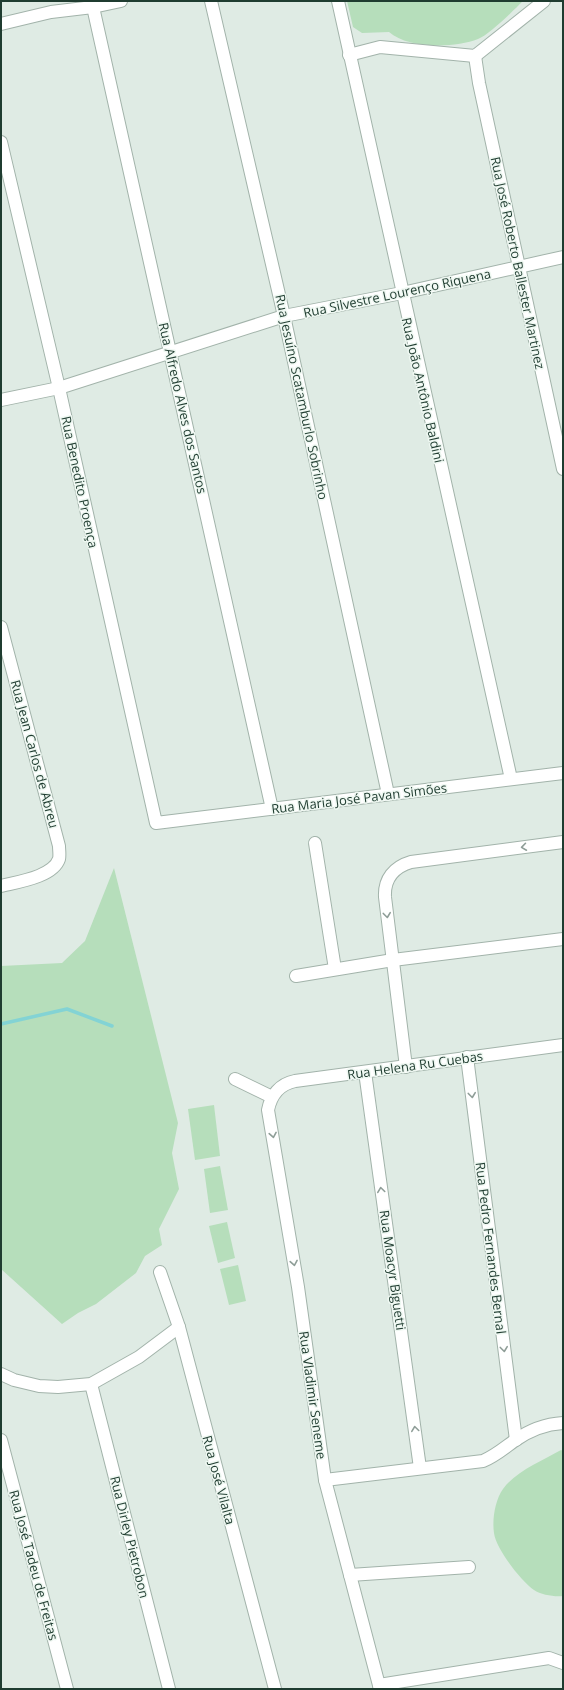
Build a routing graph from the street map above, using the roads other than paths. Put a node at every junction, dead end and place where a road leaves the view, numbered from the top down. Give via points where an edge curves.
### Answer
1 (121, 1) edge
2 (211, 1) edge
3 (338, 1) edge
4 (544, 1) edge
5 (93, 7) junction
6 (1, 24) edge
7 (350, 55) junction
8 (475, 56) junction
9 (1, 142) edge
10 (563, 257) edge
11 (519, 267) junction
12 (402, 293) junction
13 (284, 316) junction
14 (171, 352) junction
15 (59, 388) junction
16 (1, 400) edge
17 (563, 469) edge
18 (1, 627) edge
19 (563, 773) edge
20 (511, 779) junction
21 (388, 794) junction
22 (272, 809) junction
23 (156, 823) joint
24 (563, 842) edge
25 (315, 843) dead end
26 (1, 886) edge
27 (563, 939) edge
28 (393, 960) junction
29 (335, 969) junction
30 (296, 976) dead end
31 (563, 1045) edge
32 (467, 1057) junction
33 (406, 1067) junction
34 (365, 1072) junction
35 (235, 1079) dead end
36 (272, 1097) junction
37 (160, 1272) dead end
38 (179, 1327) junction
39 (1, 1374) edge
40 (91, 1384) junction
41 (563, 1423) edge
42 (1, 1440) edge
43 (516, 1440) junction
44 (420, 1468) junction
45 (325, 1480) junction
46 (469, 1567) dead end
47 (350, 1575) junction
48 (563, 1663) edge
49 (380, 1687) edge
50 (67, 1689) edge
51 (169, 1689) edge
52 (275, 1689) edge

1 - 5 street
2 - 13 street, Rua Jesuíno Scatamburlo Sobrinho
3 - 7 street, Rua João Antônio Baldini
4 - 8 street
5 - 6 street via 51,12
5 - 14 street, Rua Alfredo Alves dos Santos
7 - 8 street via 380,47
7 - 12 street, Rua João Antônio Baldini
8 - 11 street, Rua José Roberto Ballester Martinez
9 - 15 street, Rua Benedito Proença
10 - 11 street, Rua Silvestre Lourenço Riquena
11 - 12 street, Rua Silvestre Lourenço Riquena
11 - 17 street, Rua José Roberto Ballester Martinez
12 - 13 street, Rua Silvestre Lourenço Riquena
12 - 20 street, Rua João Antônio Baldini
13 - 14 street, Rua Silvestre Lourenço Riquena
13 - 21 street, Rua Jesuíno Scatamburlo Sobrinho
14 - 15 street, Rua Silvestre Lourenço Riquena
14 - 22 street, Rua Alfredo Alves dos Santos
15 - 16 street, Rua Silvestre Lourenço Riquena
15 - 23 street, Rua Benedito Proença
18 - 26 street, Rua Jean Carlos de Abreu via 59,846 59,859 41,876
19 - 20 street, Rua Maria José Pavan Simões
20 - 21 street, Rua Maria José Pavan Simões
21 - 22 street, Rua Maria José Pavan Simões
22 - 23 street, Rua Maria José Pavan Simões
24 -> 28 street via 411,862 396,869 387,882 385,892
25 - 29 street
27 - 28 street
28 - 29 street
28 - 33 street
29 - 30 street
31 - 32 street, Rua Helena Ru Cuebas
32 - 33 street, Rua Helena Ru Cuebas
32 -> 43 street, Rua Pedro Fernandes Bernal
33 - 34 street, Rua Helena Ru Cuebas
34 - 36 street, Rua Helena Ru Cuebas via 290,1082 280,1087
44 -> 34 street, Rua Moacyr Biguetti
35 - 36 street
36 -> 45 street, Rua Vladimir Seneme via 268,1110 298,1287
37 - 38 street, Rua José Vilalta
38 - 40 street via 139,1357
38 - 52 street, Rua José Vilalta
39 - 40 street via 39,1386
40 - 51 street, Rua Dirley Pietrobon
41 - 43 street via 540,1428
42 - 50 street, Rua José Tadeu de Freitas
43 - 44 street via 497,1455 483,1461
44 - 45 street
45 - 47 street, Rua Vladimir Seneme
46 - 47 street
47 - 49 street, Rua Vladimir Seneme
48 - 49 street via 550,1658

